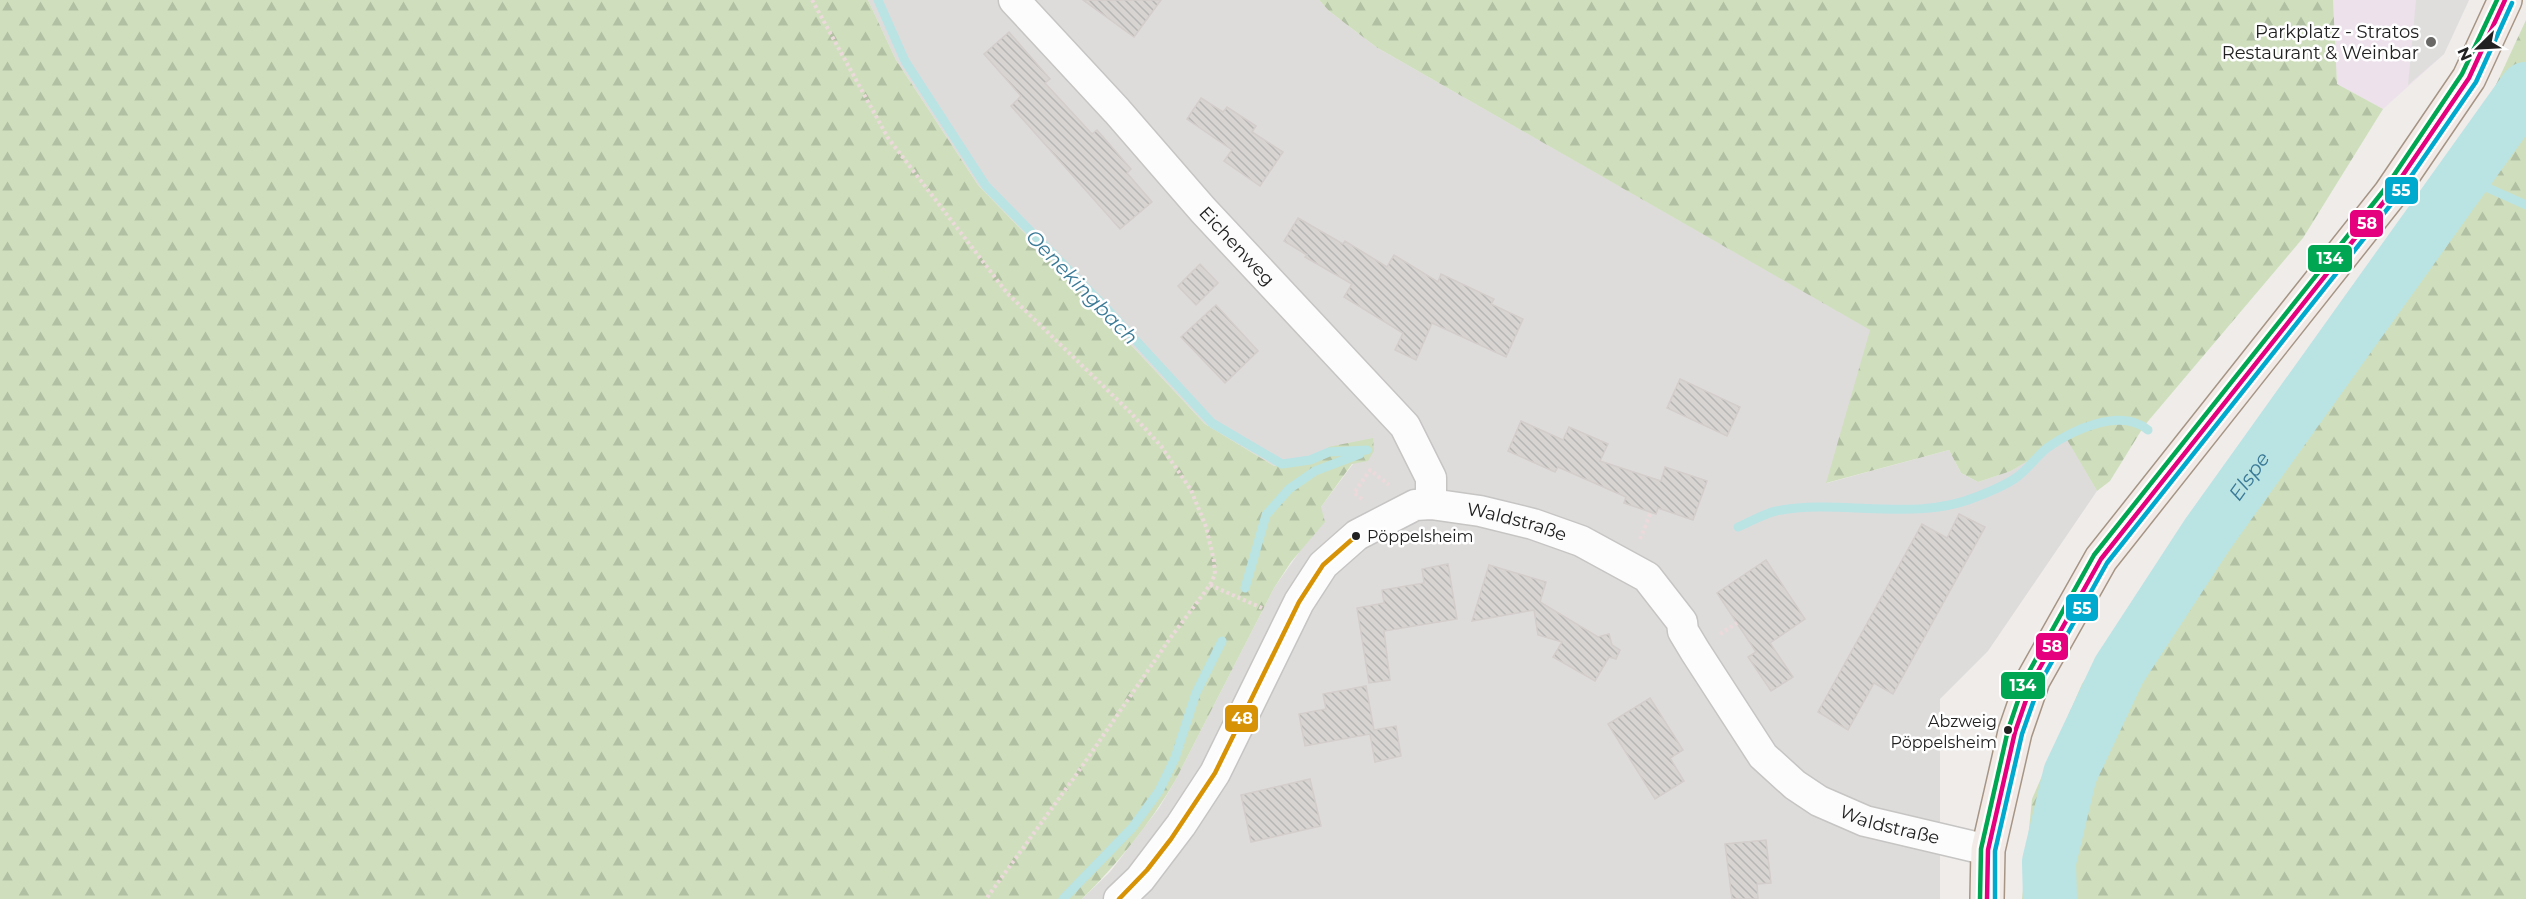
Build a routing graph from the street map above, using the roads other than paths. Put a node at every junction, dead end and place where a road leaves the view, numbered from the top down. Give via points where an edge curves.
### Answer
1 (1014, 0) edge
2 (2505, 0) edge
3 (1431, 504) junction
4 (1988, 850) junction
5 (1119, 899) edge
6 (1987, 899) edge

1 - 3 street, Eichenweg via 1405,426 1431,478
2 - 4 main road via 2469,78 2390,195 2101,559 2032,680 2014,732
3 - 4 street, Waldstraße via 1533,524 1581,541 1647,577 1682,622 1695,651 1763,756 1795,785 1865,821
3 - 5 street, Waldstraße via 1414,505 1357,535 1323,565 1290,621 1215,773 1168,843
4 - 6 main road

